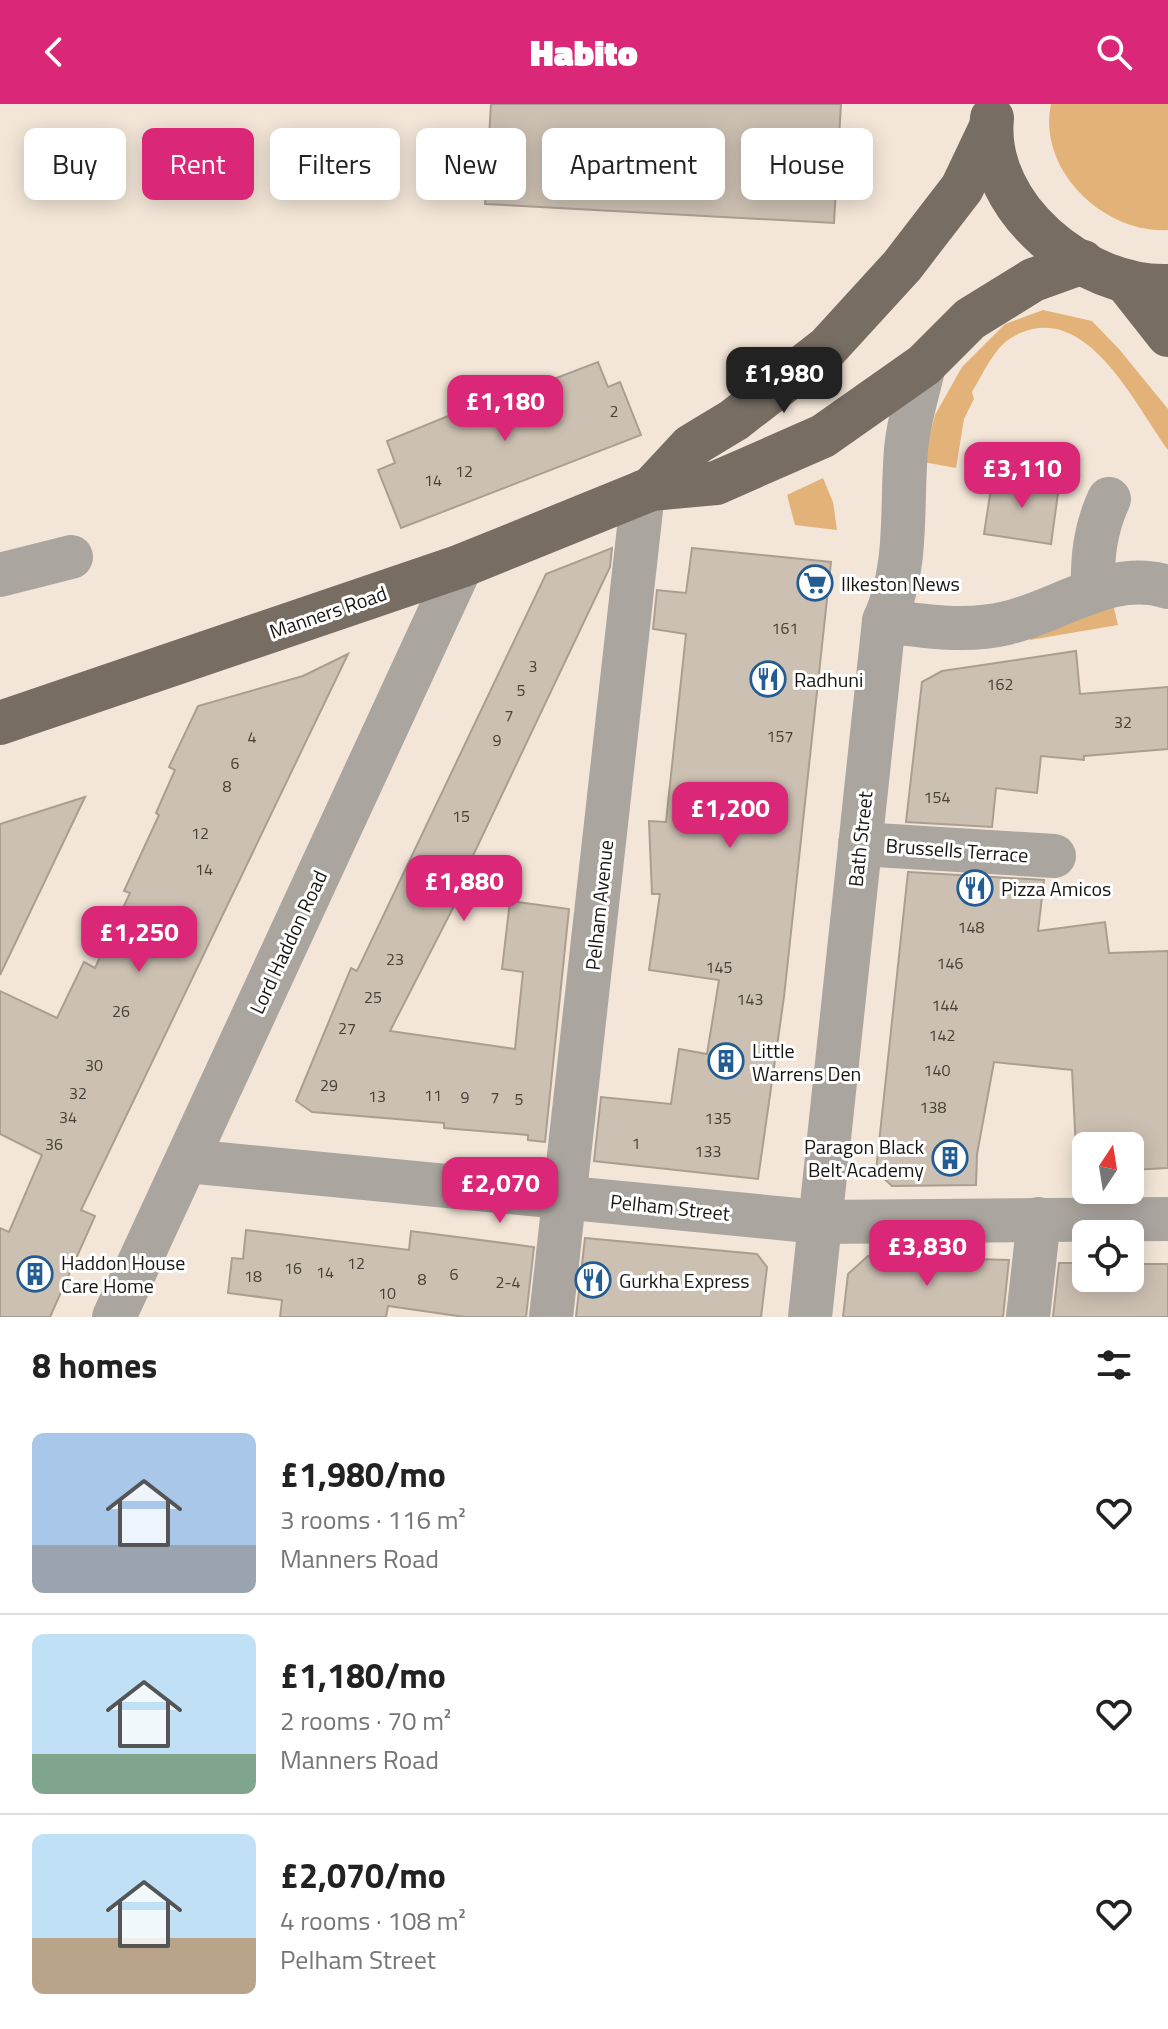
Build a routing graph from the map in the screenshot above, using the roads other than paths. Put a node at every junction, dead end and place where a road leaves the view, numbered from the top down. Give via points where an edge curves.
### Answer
1 (992, 116) edge
2 (1083, 262) junction
3 (1148, 285) edge
4 (1168, 335) edge
5 (924, 365) junction
6 (647, 490) junction
7 (1109, 499) dead end
8 (71, 557) dead end
9 (461, 566) junction
10 (0, 575) edge
11 (1168, 587) edge
12 (1093, 591) junction
13 (884, 621) junction
14 (0, 723) edge
15 (860, 844) junction
16 (1054, 856) dead end
17 (187, 1161) junction
18 (567, 1197) junction
19 (1039, 1219) junction
20 (1168, 1219) edge
21 (819, 1222) junction
22 (114, 1317) edge
23 (551, 1317) edge
24 (810, 1317) edge
25 (1028, 1317) edge

1 - 2 main road via 995,156 1021,210 1045,237
1 - 6 main road, Manners Road via 962,188 902,266 827,348 734,420 691,446
2 - 3 main road
2 - 5 main road, Manners Road via 1033,280 970,319
3 - 4 main road
5 - 6 main road, Manners Road via 823,436 716,483
5 - 13 street, Bath Street via 906,445 907,504 897,593
6 - 9 main road, Manners Road
6 - 18 street, Pelham Avenue
7 - 12 street via 1094,546
8 - 10 street
9 - 14 main road, Manners Road
9 - 17 street, Lord Haddon Road
11 - 12 street via 1129,581
12 - 13 street via 984,627 947,629
13 - 15 street, Bath Street
15 - 16 street, Brussells Terrace
15 - 21 street, Bath Street
17 - 18 street, Pelham Street
17 - 22 street, Lord Haddon Road
18 - 21 street, Pelham Street
18 - 23 street, Pelham Avenue
19 - 20 street, Pelham Street
19 - 21 street, Pelham Street
19 - 25 street
21 - 24 street, Bath Street

